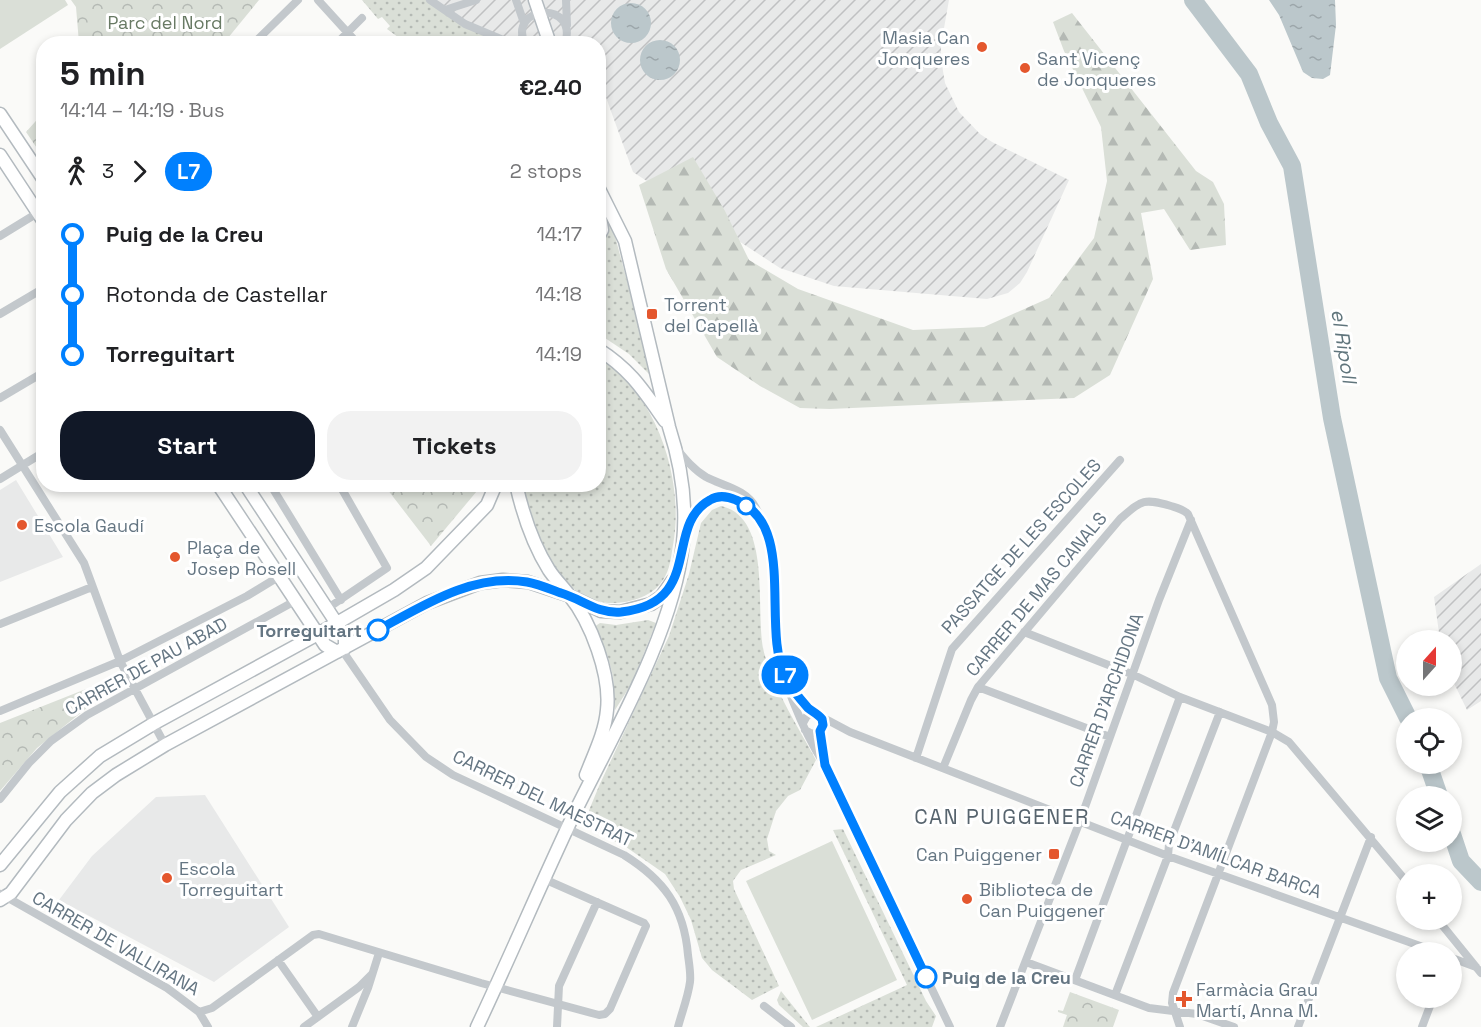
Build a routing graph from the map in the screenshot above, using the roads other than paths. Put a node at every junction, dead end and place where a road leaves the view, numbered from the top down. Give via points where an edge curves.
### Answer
1 (298, 0) edge
2 (318, 0) edge
3 (429, 0) edge
4 (476, 0) edge
5 (516, 0) edge
6 (561, 0) edge
7 (566, 0) edge
8 (537, 6) edge
9 (445, 10) junction
10 (553, 12) junction
11 (362, 18) dead end
12 (524, 23) junction
13 (347, 32) junction
14 (262, 36) edge
15 (343, 36) edge
16 (351, 36) edge
17 (494, 36) edge
18 (522, 36) edge
19 (547, 36) edge
20 (566, 36) edge
21 (567, 36) edge
22 (0, 114) edge
23 (0, 155) edge
24 (36, 168) edge
25 (606, 203) edge
26 (36, 206) edge
27 (36, 218) edge
28 (0, 236) edge
29 (36, 293) edge
30 (0, 314) edge
31 (606, 354) edge
32 (36, 377) edge
33 (0, 398) edge
34 (669, 427) junction
35 (0, 430) edge
36 (676, 448) junction
37 (36, 457) edge
38 (1120, 460) dead end
39 (22, 465) junction
40 (0, 479) edge
41 (36, 487) edge
42 (39, 492) edge
43 (223, 492) edge
44 (250, 492) edge
45 (275, 492) edge
46 (344, 492) edge
47 (492, 492) edge
48 (518, 492) edge
49 (758, 514) junction
50 (1191, 520) junction
51 (683, 545) junction
52 (298, 565) junction
53 (677, 574) junction
54 (280, 576) junction
55 (92, 587) junction
56 (570, 596) junction
57 (341, 600) junction
58 (295, 601) junction
59 (328, 609) junction
60 (336, 623) junction
61 (0, 624) edge
62 (1024, 632) junction
63 (318, 634) junction
64 (341, 650) junction
65 (120, 661) junction
66 (1134, 675) junction
67 (786, 679) junction
68 (978, 687) junction
69 (135, 689) junction
70 (1180, 698) junction
71 (0, 711) edge
72 (1220, 712) junction
73 (817, 714) junction
74 (153, 724) junction
75 (804, 726) junction
76 (821, 729) junction
77 (850, 732) junction
78 (1272, 732) junction
79 (1110, 737) junction
80 (165, 745) junction
81 (916, 758) junction
82 (825, 765) junction
83 (943, 768) junction
84 (0, 800) edge
85 (574, 814) junction
86 (1080, 822) junction
87 (567, 830) junction
88 (1371, 837) junction
89 (1128, 840) junction
90 (1168, 855) junction
91 (0, 865) edge
92 (1396, 868) edge
93 (1217, 873) junction
94 (544, 879) junction
95 (2, 897) edge
96 (597, 902) junction
97 (1339, 917) junction
98 (1446, 930) edge
99 (1455, 941) joint
100 (1409, 942) edge
101 (379, 953) junction
102 (278, 960) junction
103 (1026, 962) junction
104 (1462, 963) edge
105 (1478, 970) edge
106 (372, 974) junction
107 (1075, 980) junction
108 (496, 987) junction
109 (1115, 995) junction
110 (558, 1004) junction
111 (764, 1006) dead end
112 (1429, 1008) edge
113 (199, 1012) junction
114 (1175, 1012) junction
115 (318, 1017) junction
116 (999, 1026) edge
117 (208, 1027) edge
118 (304, 1027) edge
119 (352, 1027) edge
120 (477, 1027) edge
121 (557, 1027) edge
122 (678, 1027) edge
123 (791, 1027) edge
124 (950, 1027) edge
125 (1180, 1027) edge
126 (1234, 1027) edge
127 (1298, 1027) edge
128 (1422, 1027) edge

1 - 14 street
2 - 13 street
3 - 9 street
4 - 9 street
5 - 12 street
6 - 10 street
7 - 21 street
8 - 10 street
8 - 12 street
8 - 19 street
9 - 17 street
10 - 20 street via 564,21
11 - 13 street
12 - 18 street
13 - 15 street
13 - 16 street
22 - 24 street
23 - 26 street
25 - 34 street via 625,242
27 - 28 street
29 - 30 street
31 - 34 street via 634,377
32 - 33 street
34 - 36 street
35 - 39 street
36 - 49 street via 705,476 752,501
36 - 51 street via 684,502
37 - 39 street
38 - 81 street, PASSATGE DE LES ESCOLES via 952,649
39 - 40 street
39 - 41 street
42 - 55 street via 84,563
43 - 54 street
44 - 52 street
45 - 57 street
46 - 57 street via 387,568
47 - 60 street via 487,504 426,568
48 - 56 street via 536,548
49 - 51 street via 740,501 714,498 697,512
49 - 67 street via 771,542 775,636
50 - 62 street, CARRER DE MAS CANALS via 1185,510 1154,501 1134,507
50 - 66 street, CARRER D'ARCHIDONA
50 - 78 street via 1272,705
51 - 53 street
52 - 54 street
52 - 59 street
53 - 56 street via 661,597 633,610 601,611
53 - 85 street via 673,596 649,658
54 - 58 street
54 - 65 street
55 - 61 street
55 - 65 street
56 - 64 street via 528,582 480,583 427,603
56 - 85 street via 602,662 608,700 604,727
57 - 59 street
58 - 63 street
58 - 69 street, CARRER DE PAU ABAD
59 - 60 street
60 - 63 street
60 - 64 street via 345,636
62 - 66 street
62 - 68 street, CARRER DE MAS CANALS
63 - 64 street via 328,648
63 - 74 street
64 - 80 street
64 - 87 street, CARRER DEL MAESTRAT via 390,720 426,757 453,775
65 - 69 street
65 - 71 street
66 - 70 street
66 - 79 street, CARRER D'ARCHIDONA
67 - 73 street
67 - 75 street
68 - 79 street
68 - 83 street, CARRER DE MAS CANALS
69 - 74 street
69 - 84 street, CARRER DE PAU ABAD via 87,715 51,741
70 - 72 street
70 - 89 street
72 - 78 street
72 - 90 street
73 - 75 street via 808,714
73 - 76 street via 822,719
73 - 77 street, CARRER D'AMÍLCAR BARCA
74 - 80 street
74 - 91 street via 111,748 74,780
75 - 76 street via 812,734
75 - 82 street
76 - 77 street, CARRER D'AMÍLCAR BARCA
76 - 82 street
77 - 81 street, CARRER D'AMÍLCAR BARCA
78 - 88 street via 1300,754
78 - 93 street
79 - 86 street, CARRER D'ARCHIDONA
80 - 95 street via 92,793
81 - 83 street, CARRER D'AMÍLCAR BARCA
82 - 124 street
83 - 86 street, CARRER D'AMÍLCAR BARCA
85 - 87 street
86 - 89 street, CARRER D'AMÍLCAR BARCA
86 - 103 street, CARRER D'ARCHIDONA
87 - 94 street
87 - 122 street, CARRER DEL MAESTRAT via 642,866 673,901 682,919 690,981
88 - 92 street
88 - 97 street
89 - 90 street, CARRER D'AMÍLCAR BARCA
89 - 107 street
90 - 93 street, CARRER D'AMÍLCAR BARCA
90 - 109 street
93 - 97 street, CARRER D'AMÍLCAR BARCA
93 - 114 street via 1173,993
94 - 96 street
94 - 108 street
95 - 113 street, CARRER DE VALLIRANA via 167,988
96 - 110 street via 559,986
96 - 110 street via 646,926 605,1014
97 - 100 street, CARRER D'AMÍLCAR BARCA
97 - 127 street
98 - 99 street
99 - 105 street
101 - 102 street via 320,934
101 - 106 street
101 - 108 street
102 - 113 street via 212,1008
102 - 115 street
103 - 107 street
103 - 116 street, CARRER D'ARCHIDONA
104 - 105 street
106 - 115 street
106 - 119 street
107 - 109 street
108 - 110 street
108 - 120 street
109 - 114 street
110 - 121 street
111 - 123 street
112 - 128 street
113 - 117 street, CARRER DE VALLIRANA
114 - 125 street
114 - 126 street via 1197,1014
115 - 118 street

